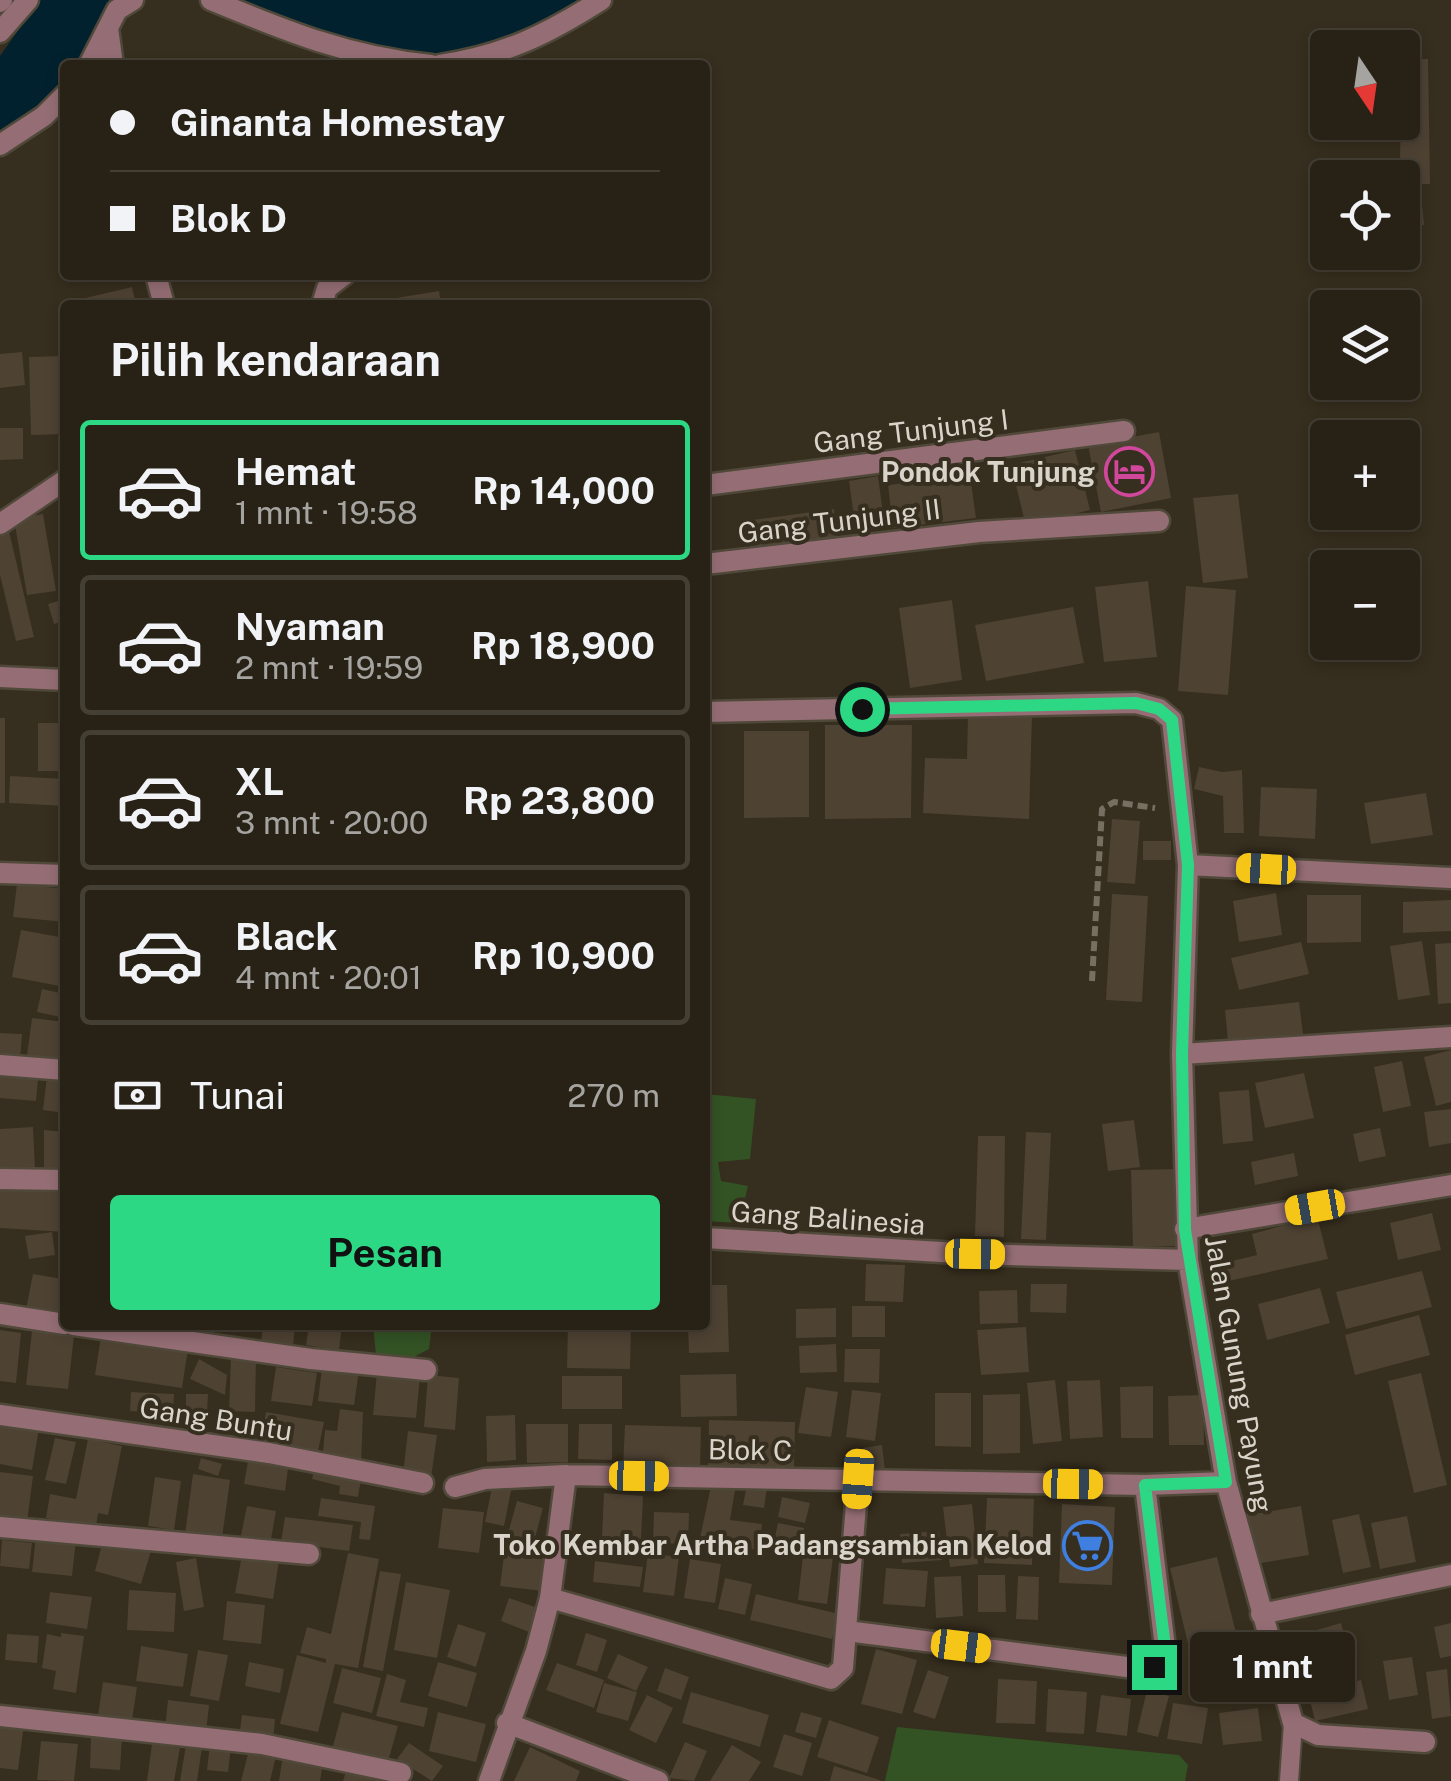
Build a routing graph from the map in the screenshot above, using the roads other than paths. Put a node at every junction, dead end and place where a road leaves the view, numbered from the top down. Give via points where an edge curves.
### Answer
1 (28, 0) edge
2 (132, 0) edge
3 (211, 0) edge
4 (601, 0) edge
5 (108, 28) junction
6 (0, 32) edge
7 (92, 60) edge
8 (112, 60) edge
9 (370, 60) edge
10 (471, 60) edge
11 (60, 100) edge
12 (0, 145) edge
13 (337, 280) edge
14 (323, 300) edge
15 (1124, 431) dead end
16 (60, 483) edge
17 (710, 484) edge
18 (1160, 521) dead end
19 (0, 524) edge
20 (710, 563) edge
21 (0, 677) edge
22 (60, 680) edge
23 (710, 712) edge
24 (1188, 865) junction
25 (0, 873) edge
26 (60, 874) edge
27 (1451, 878) edge
28 (1451, 1036) edge
29 (1182, 1054) junction
30 (0, 1065) edge
31 (60, 1070) edge
32 (0, 1179) edge
33 (60, 1180) edge
34 (1451, 1185) edge
35 (1185, 1230) junction
36 (710, 1238) edge
37 (1188, 1260) junction
38 (0, 1314) edge
39 (60, 1323) edge
40 (110, 1330) edge
41 (426, 1370) dead end
42 (0, 1415) edge
43 (566, 1475) junction
44 (858, 1479) junction
45 (1226, 1482) junction
46 (423, 1483) dead end
47 (1145, 1485) junction
48 (455, 1487) dead end
49 (0, 1528) edge
50 (309, 1554) dead end
51 (1451, 1575) edge
52 (550, 1598) junction
53 (1261, 1614) junction
54 (847, 1632) junction
55 (0, 1716) edge
56 (1293, 1723) junction
57 (507, 1724) junction
58 (1425, 1742) dead end
59 (400, 1773) dead end
60 (489, 1781) edge
61 (658, 1781) edge
62 (1289, 1781) edge

1 - 6 street
2 - 5 street
3 - 9 street
4 - 10 street via 544,36
5 - 7 street
5 - 8 street
11 - 12 street
13 - 14 street
15 - 17 street, Gang Tunjung I
16 - 19 street
18 - 20 street, Gang Tunjung II via 979,532
21 - 22 street
23 - 24 street, Jalan Gunung Payung via 1136,703 1159,709 1172,720
24 - 27 street
24 - 29 street, Jalan Gunung Payung
25 - 26 street
28 - 29 street
29 - 35 street, Jalan Gunung Payung
30 - 31 street
32 - 33 street
34 - 35 street
35 - 37 street, Jalan Gunung Payung
36 - 37 street, Gang Balinesia
37 - 45 street, Jalan Gunung Payung
38 - 39 street
40 - 41 street
42 - 46 street, Gang Buntu via 269,1453
43 - 44 street, Blok C
43 - 48 street, Blok C
43 - 52 street
44 - 47 street, Blok C
44 - 54 street
45 - 47 street, Blok C
45 - 53 street, Jalan Gunung Payung
47 - 54 street via 1166,1655 1150,1670
49 - 50 street
51 - 53 street
52 - 54 street via 826,1680 843,1668
52 - 57 street
53 - 56 street, Jalan Gunung Payung
55 - 59 street via 262,1744
56 - 58 street via 1318,1735
56 - 62 lane
57 - 60 street
57 - 61 street

